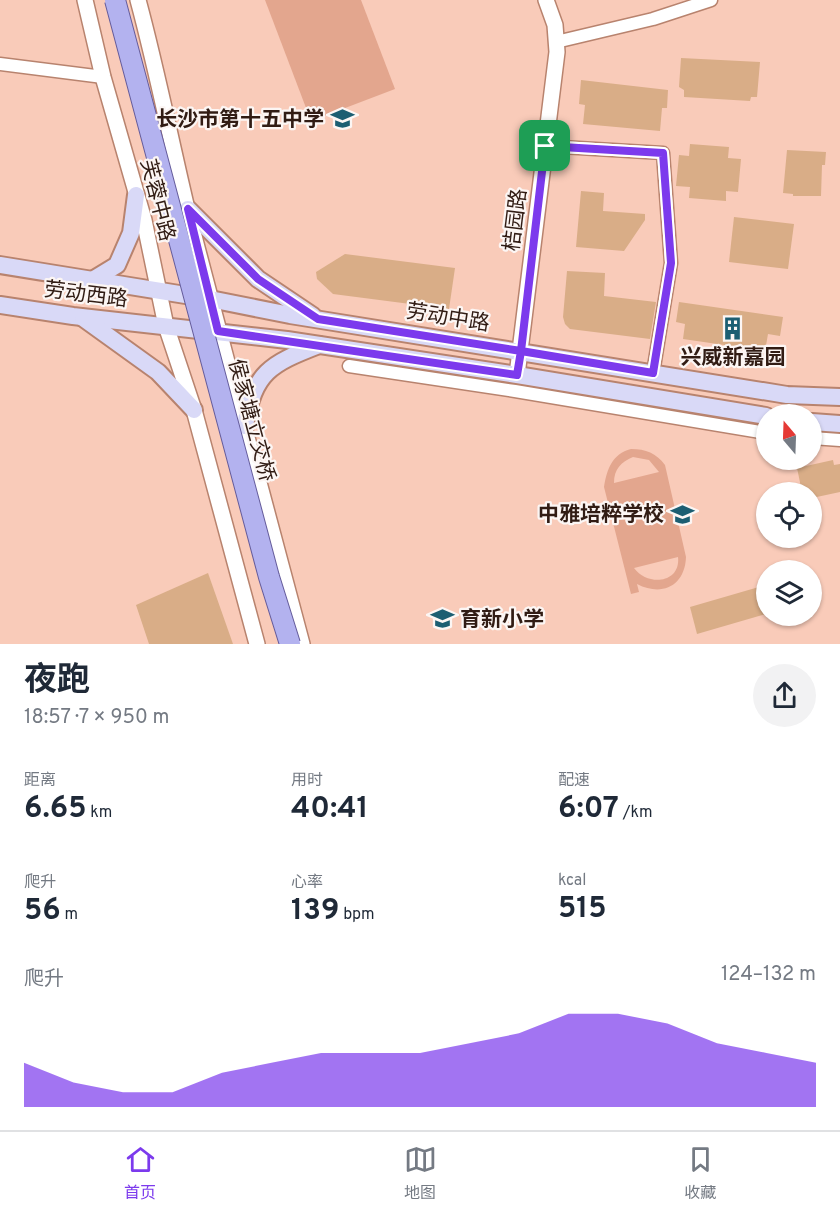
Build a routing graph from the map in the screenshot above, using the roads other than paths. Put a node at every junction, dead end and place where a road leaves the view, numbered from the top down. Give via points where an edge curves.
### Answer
1 (85, 0) edge
2 (104, 0) edge
3 (115, 0) edge
4 (138, 0) edge
5 (546, 0) edge
6 (711, 0) edge
7 (556, 42) junction
8 (0, 64) edge
9 (103, 77) junction
10 (545, 146) junction
11 (136, 195) junction
12 (188, 209) junction
13 (0, 265) edge
14 (94, 279) junction
15 (157, 291) junction
16 (210, 299) junction
17 (0, 305) edge
18 (80, 316) junction
19 (318, 319) junction
20 (166, 326) junction
21 (218, 331) junction
22 (319, 345) junction
23 (521, 351) junction
24 (350, 366) dead end
25 (653, 373) junction
26 (517, 375) junction
27 (840, 397) edge
28 (194, 410) junction
29 (756, 414) edge
30 (822, 423) edge
31 (840, 424) edge
32 (245, 426) junction
33 (756, 431) edge
34 (822, 439) edge
35 (840, 440) edge
36 (257, 644) edge
37 (278, 644) edge
38 (290, 644) edge
39 (302, 644) edge

1 - 9 street, 芙蓉中路
2 - 37 main road, 侯家塘立交桥
3 - 38 main road, 侯家塘立交桥, bridge
4 - 12 street, 芙蓉中路
5 - 7 street, 桔园路
6 - 7 street via 653,19
7 - 10 street, 桔园路
8 - 9 street
9 - 11 street, 芙蓉中路
10 - 23 street, 桔园路
10 - 25 street via 663,153 671,263
11 - 14 main road via 131,233 117,265
11 - 15 street, 芙蓉中路
12 - 16 street, 芙蓉中路
12 - 19 main road via 258,279
13 - 14 main road, 劳动西路
14 - 15 main road, 劳动西路
15 - 16 main road, 劳动中路
15 - 20 street, 芙蓉中路
16 - 19 main road, 劳动中路
16 - 21 street, 芙蓉中路
17 - 18 main road, 劳动西路
18 - 20 main road, 劳动西路
18 - 28 main road via 158,372
19 - 23 main road, 劳动中路
20 - 21 main road
20 - 28 street, 芙蓉中路
21 - 22 main road
21 - 32 street
22 - 26 main road
22 - 32 main road via 270,369 254,388
23 - 25 main road, 劳动中路
23 - 26 street, 桔园路
24 - 33 street
25 - 27 main road, 劳动中路 via 787,396
26 - 29 main road
28 - 36 street, 芙蓉中路
30 - 31 main road
32 - 39 street
34 - 35 street

